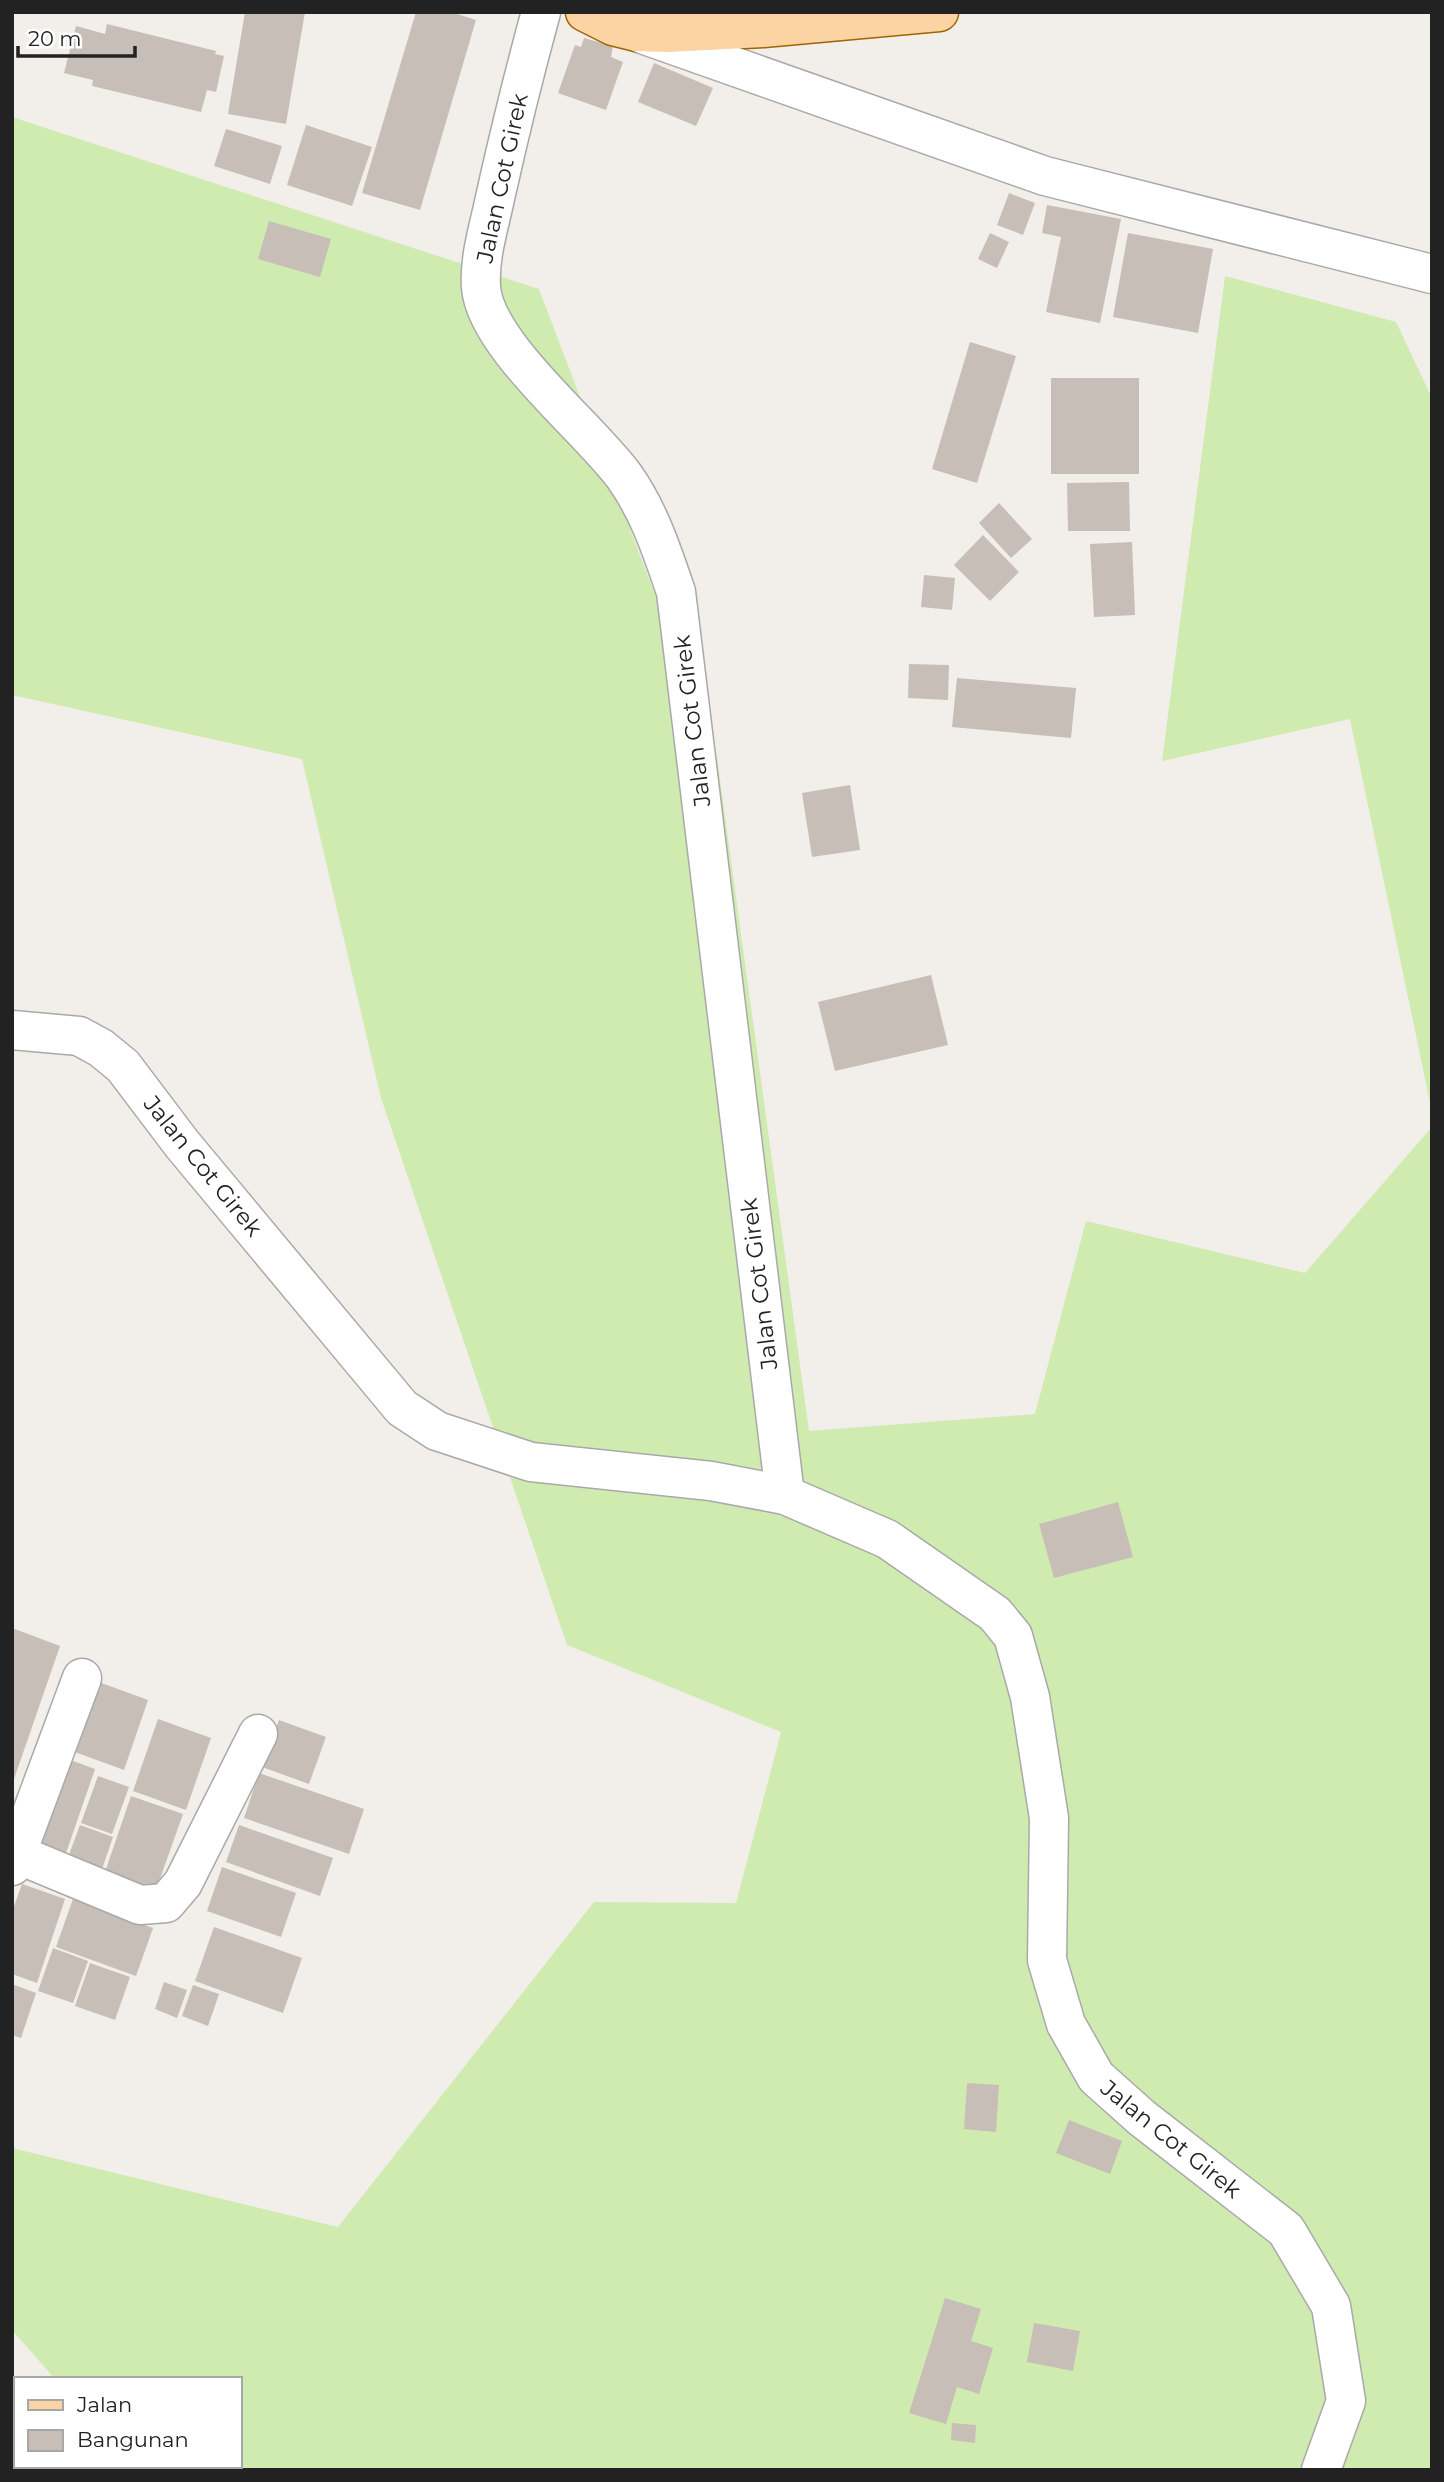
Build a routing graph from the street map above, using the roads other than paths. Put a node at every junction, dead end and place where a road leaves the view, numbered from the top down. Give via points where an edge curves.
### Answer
1 (541, 12) edge
2 (585, 12) edge
3 (939, 12) edge
4 (637, 32) junction
5 (1432, 274) edge
6 (12, 1030) edge
7 (785, 1495) junction
8 (82, 1678) dead end
9 (258, 1734) dead end
10 (14, 1857) edge
11 (1321, 2470) edge

1 - 7 street, Jalan Cot Girek via 513,115 483,256 481,289 492,322 514,353 623,476 654,526 676,592
2 - 4 main road
3 - 4 main road via 763,28
4 - 5 street via 1045,176
6 - 7 street, Jalan Cot Girek via 79,1036 123,1066 402,1408 437,1432 531,1462 711,1480
7 - 11 street, Jalan Cot Girek via 887,1539 995,1614 1013,1636 1030,1697 1049,1818 1047,1960 1066,2024 1096,2077 1286,2230 1331,2306 1346,2401
8 - 10 street
9 - 10 street via 183,1884 166,1903 140,1905

